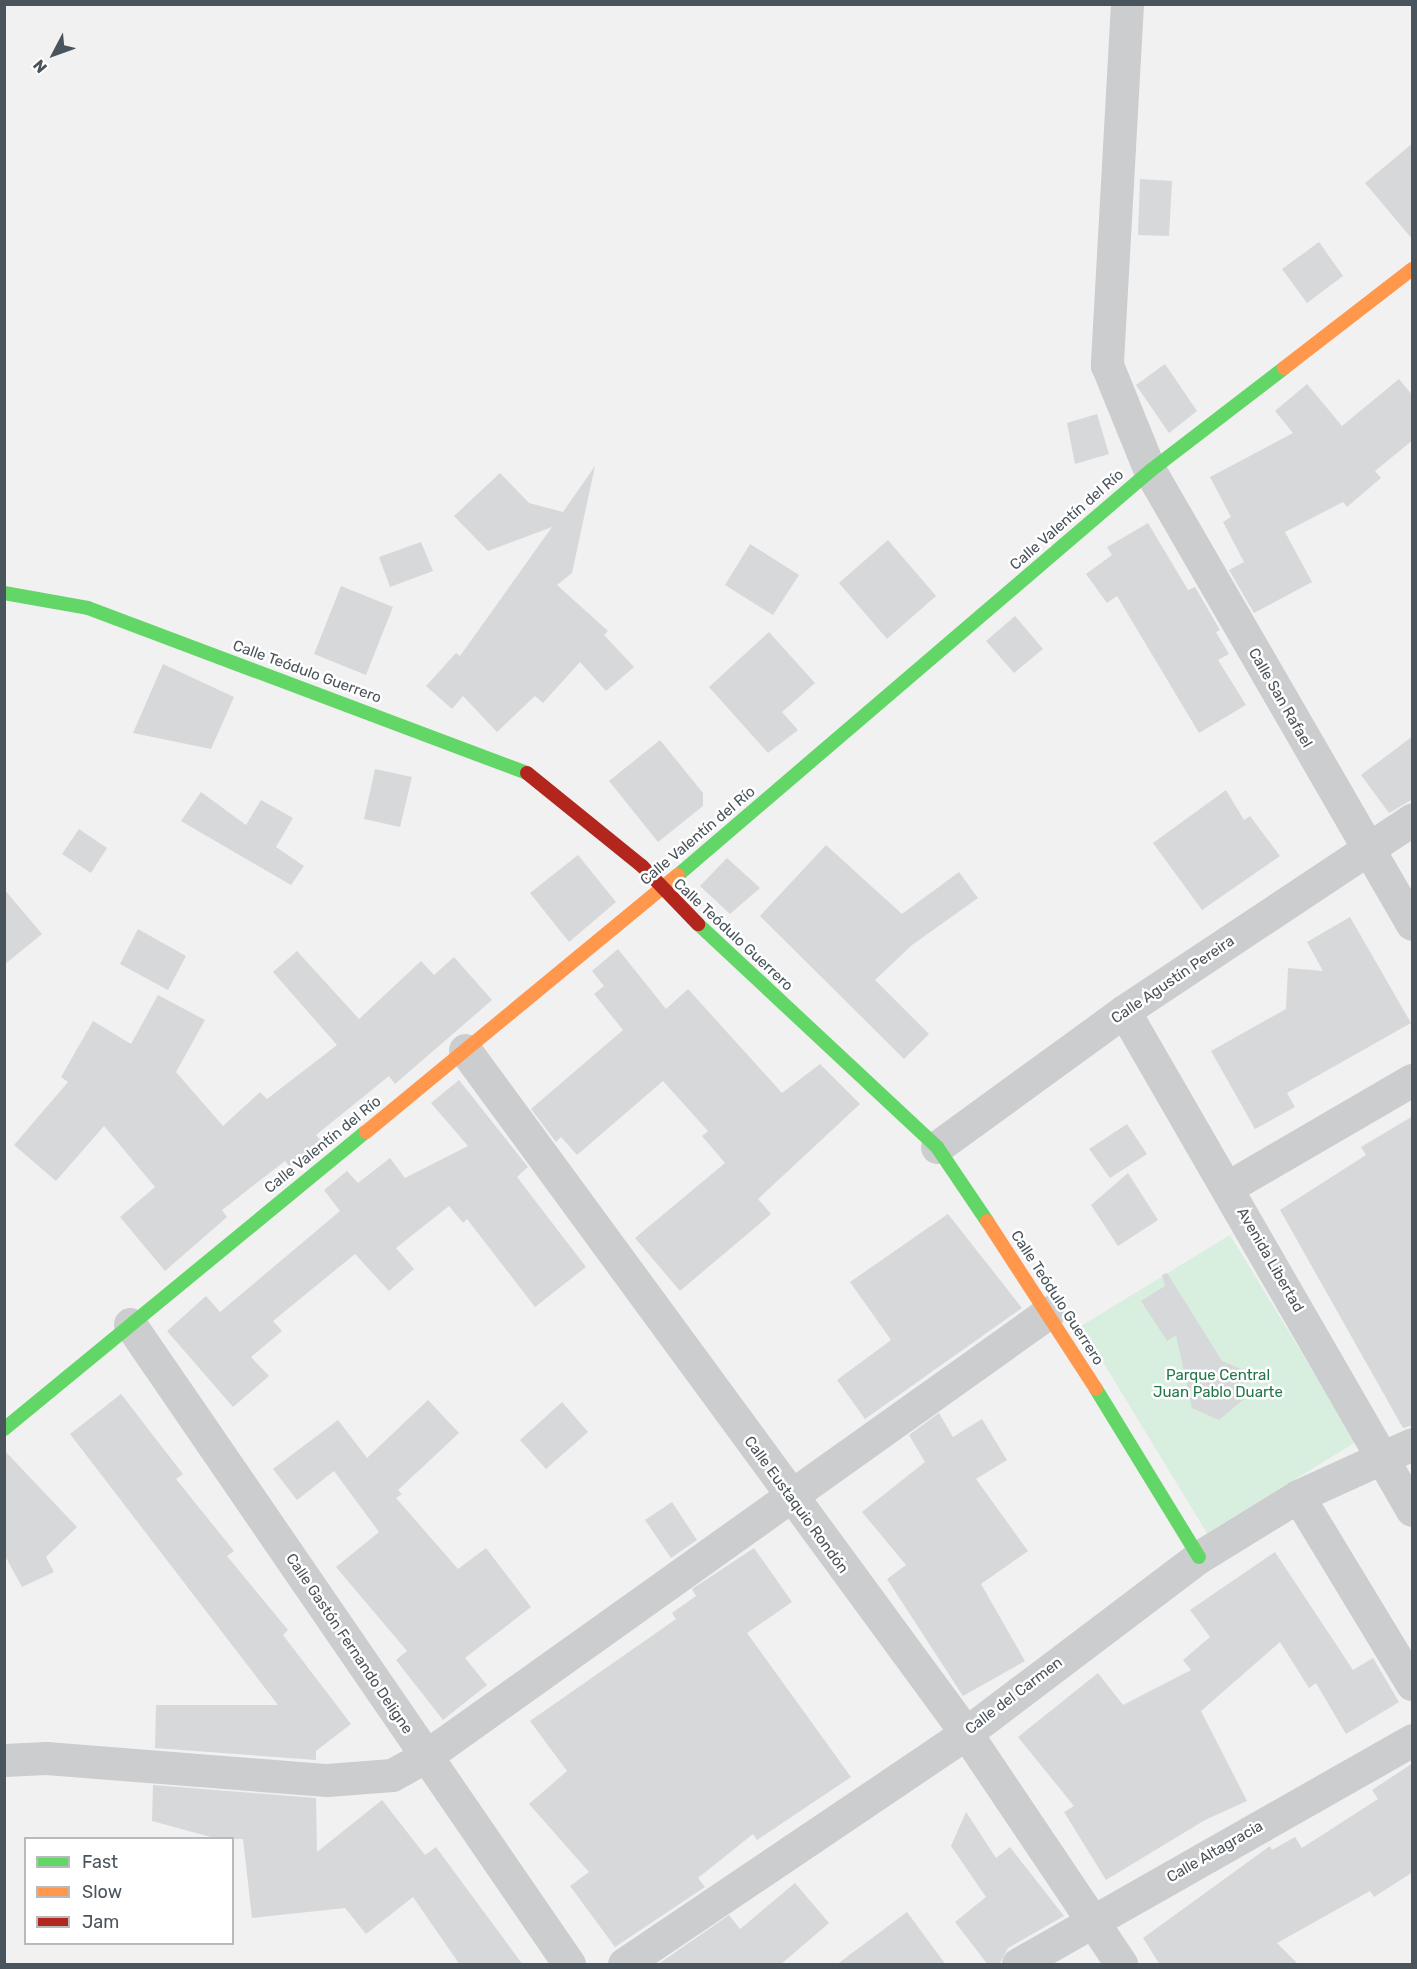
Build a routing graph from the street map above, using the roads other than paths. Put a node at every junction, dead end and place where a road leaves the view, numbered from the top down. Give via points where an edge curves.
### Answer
1 (1127, 4) edge
2 (1413, 269) edge
3 (1150, 471) junction
4 (4, 592) edge
5 (1413, 820) edge
6 (1368, 852) junction
7 (661, 890) junction
8 (1413, 924) edge
9 (1124, 1011) junction
10 (465, 1050) junction
11 (1413, 1080) edge
12 (937, 1147) junction
13 (1228, 1187) junction
14 (1049, 1312) junction
15 (130, 1324) junction
16 (4, 1430) edge
17 (1398, 1450) edge
18 (788, 1495) junction
19 (1298, 1496) junction
20 (1413, 1510) edge
21 (1199, 1557) junction
22 (1413, 1684) edge
23 (966, 1733) junction
24 (1413, 1740) edge
25 (426, 1756) junction
26 (4, 1760) edge
27 (1093, 1922) junction
28 (569, 1965) edge
29 (624, 1965) edge
30 (1018, 1965) edge
31 (1121, 1965) edge

1 - 3 street, Calle San Rafael via 1107,365
2 - 3 street, Calle Valentín del Río
3 - 6 street, Calle San Rafael
3 - 7 street, Calle Valentín del Río
4 - 7 street, Calle Teódulo Guerrero via 88,608 526,772 642,866
5 - 6 street, Calle Agustín Pereira
6 - 8 street, Calle San Rafael
6 - 9 street, Calle Agustín Pereira
7 - 10 street, Calle Valentín del Río
7 - 12 street, Calle Teódulo Guerrero
9 - 12 street, Calle Agustín Pereira
9 - 13 street, Avenida Libertad
10 - 15 street, Calle Valentín del Río
10 - 18 street, Calle Eustaquio Rondón
11 - 13 street
12 - 14 street, Calle Teódulo Guerrero
13 - 17 street, Avenida Libertad
14 - 18 street
14 - 21 street, Calle Teódulo Guerrero
15 - 16 street, Calle Valentín del Río
15 - 25 street, Calle Gastón Fernando Deligne
17 - 19 street, Calle del Carmen
17 - 20 street, Avenida Libertad
18 - 23 street, Calle Eustaquio Rondón
18 - 25 street
19 - 21 street, Calle del Carmen
19 - 22 street
21 - 23 street, Calle del Carmen
23 - 27 street, Calle Eustaquio Rondón
23 - 29 street, Calle del Carmen
24 - 27 street, Calle Altagracia
25 - 26 street via 392,1774 327,1780 81,1760
25 - 28 street, Calle Gastón Fernando Deligne
27 - 30 street, Calle Altagracia
27 - 31 street, Calle Eustaquio Rondón

